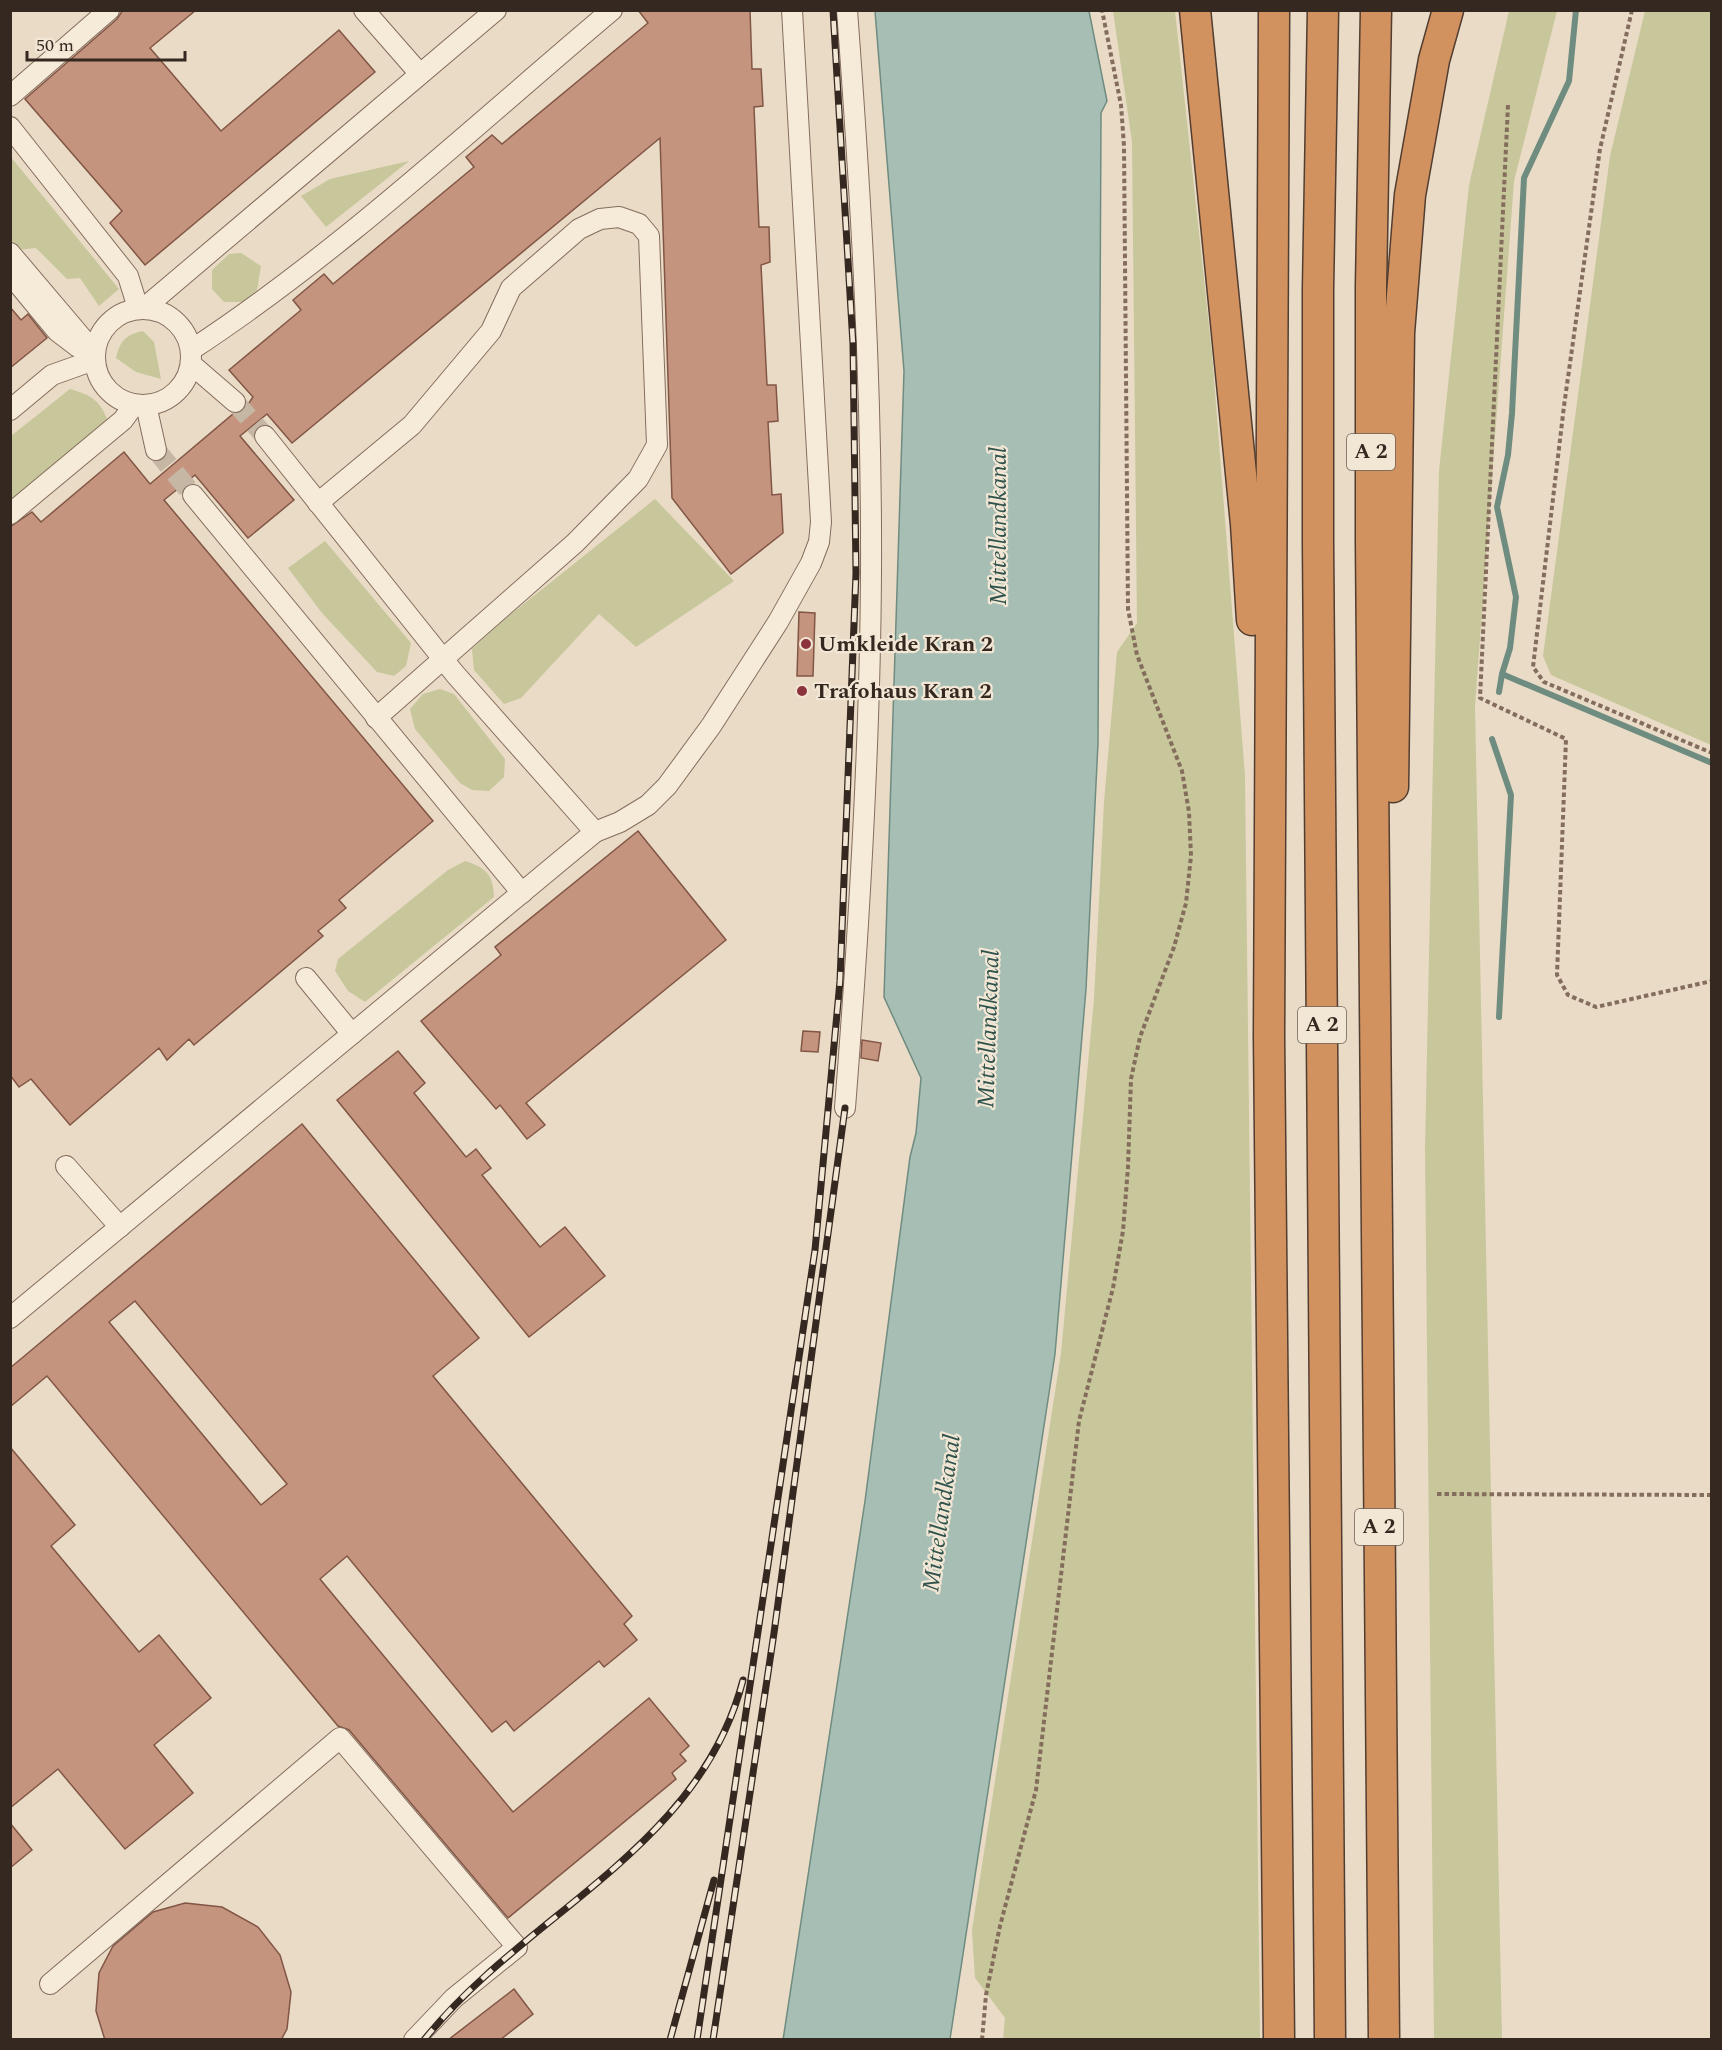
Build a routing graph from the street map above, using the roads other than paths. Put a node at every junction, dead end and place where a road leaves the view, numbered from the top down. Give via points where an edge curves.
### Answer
1 (109, 10) edge
2 (364, 10) edge
3 (496, 10) edge
4 (612, 10) edge
5 (792, 10) edge
6 (847, 10) edge
7 (1195, 10) edge
8 (1274, 10) edge
9 (1323, 10) edge
10 (1376, 10) edge
11 (1448, 10) edge
12 (420, 75) junction
13 (10, 96) edge
14 (10, 127) edge
15 (10, 252) edge
16 (10, 274) edge
17 (141, 309) junction
18 (94, 356) junction
19 (191, 357) junction
20 (235, 402) tunnel mouth
21 (140, 405) junction
22 (10, 410) edge
23 (265, 436) tunnel mouth
24 (156, 450) tunnel mouth
25 (193, 495) tunnel mouth
26 (318, 503) junction
27 (10, 514) edge
28 (444, 660) junction
29 (376, 718) junction
30 (595, 832) junction
31 (522, 893) junction
32 (306, 978) dead end
33 (1374, 1014) junction
34 (352, 1034) junction
35 (1269, 1036) junction
36 (845, 1108) dead end
37 (66, 1167) dead end
38 (120, 1227) junction
39 (10, 1318) edge
40 (50, 1984) dead end
41 (414, 2040) edge
42 (1280, 2040) edge
43 (1330, 2040) edge
44 (1384, 2040) edge

1 - 13 lane
2 - 12 lane
3 - 12 lane
4 - 19 lane via 390,201
5 - 30 lane via 821,522 819,542 778,622 668,786 648,805
6 - 36 lane via 868,346 871,573 863,824
7 - 35 highway via 1251,596
8 - 35 highway
9 - 43 highway, A 2 via 1318,555
10 - 33 highway, A 2 via 1371,286
11 - 33 highway via 1434,60 1410,195 1399,333 1393,806
12 - 17 lane
14 - 17 lane via 128,276
15 - 18 lane
16 - 18 lane via 57,331
17 - 18 lane via 110,320 101,332
17 - 19 lane via 165,314 179,325
18 - 21 lane via 103,385 121,400
18 - 22 lane via 52,375
19 - 20 lane
19 - 21 lane via 188,373 175,393 158,403
21 - 24 lane
21 - 27 lane
23 - 26 lane
25 - 29 lane
26 - 28 lane
26 - 28 lane via 412,425 491,331 511,288 579,229 600,219 619,217 639,224 649,236 657,446 638,479 575,543
28 - 29 lane
28 - 30 lane
29 - 31 lane
30 - 31 lane
31 - 34 lane
32 - 34 lane
33 - 44 highway, A 2
34 - 38 lane
35 - 42 highway
37 - 38 lane
38 - 39 lane
40 - 41 lane via 340,1737 517,1947 454,1998

